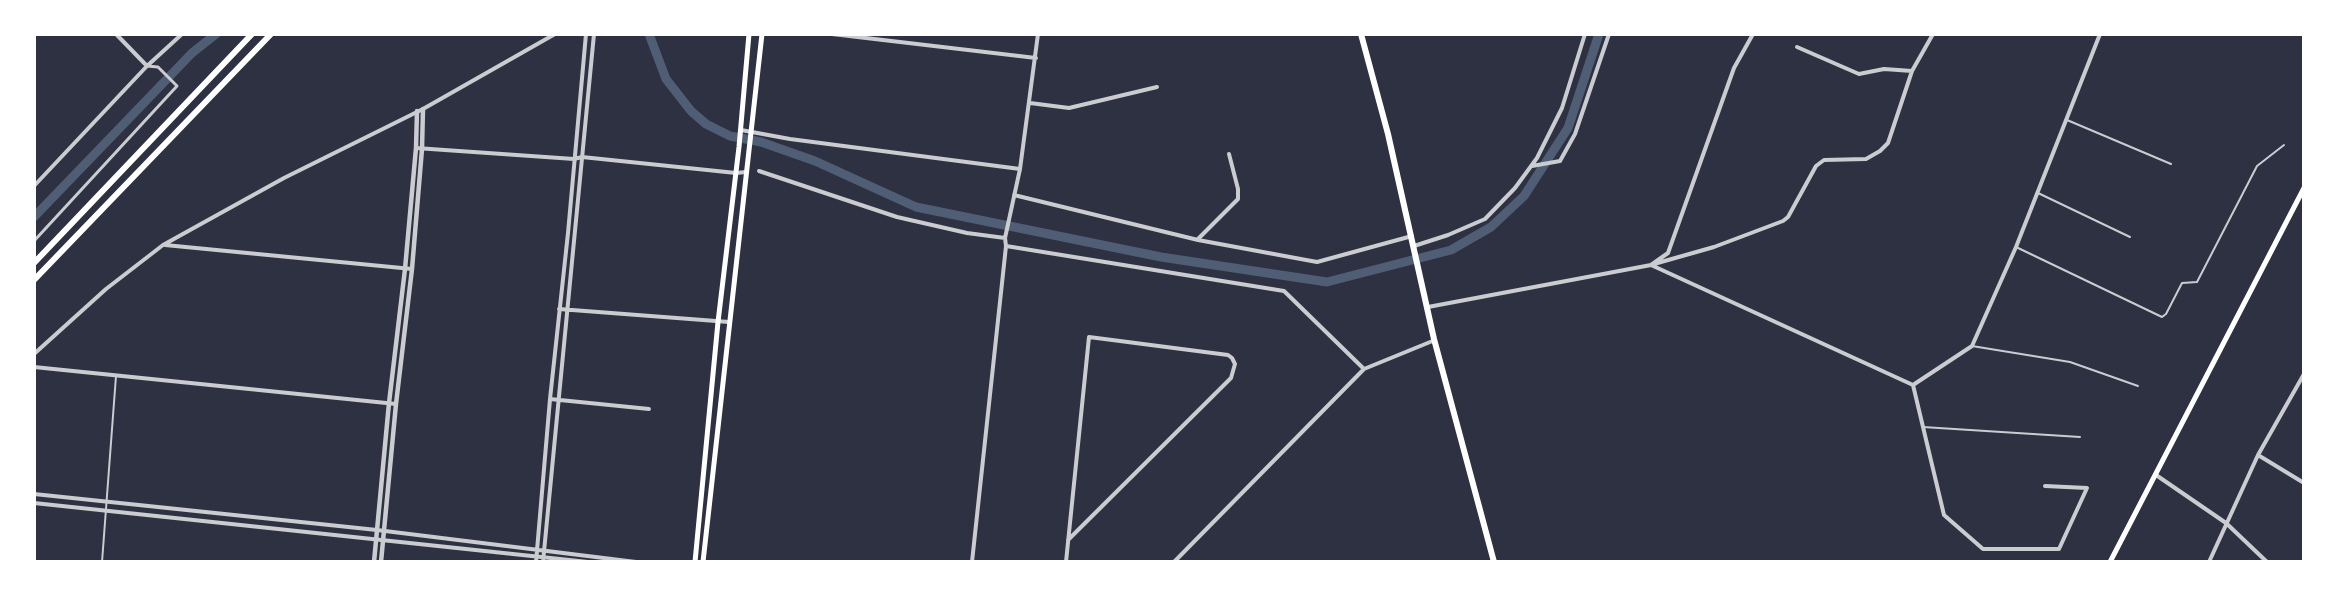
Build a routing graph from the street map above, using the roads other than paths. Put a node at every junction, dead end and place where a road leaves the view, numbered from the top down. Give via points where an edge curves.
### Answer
1 (116, 34) edge
2 (182, 34) edge
3 (252, 34) edge
4 (270, 34) edge
5 (555, 34) edge
6 (586, 34) edge
7 (594, 34) edge
8 (749, 34) edge
9 (762, 34) edge
10 (832, 34) edge
11 (1038, 34) edge
12 (1362, 34) edge
13 (1585, 34) edge
14 (1609, 34) edge
15 (1753, 34) edge
16 (1933, 34) edge
17 (2100, 34) edge
18 (1797, 47) dead end
19 (1036, 58) junction
20 (147, 66) junction
21 (1912, 71) junction
22 (1157, 87) dead end
23 (1030, 104) junction
24 (423, 109) junction
25 (417, 111) junction
26 (2067, 120) junction
27 (740, 130) junction
28 (751, 133) junction
29 (2284, 145) dead end
30 (419, 148) junction
31 (1229, 154) dead end
32 (582, 157) junction
33 (574, 159) junction
34 (2171, 164) dead end
35 (1531, 166) junction
36 (1020, 169) junction
37 (759, 171) dead end
38 (747, 172) junction
39 (736, 173) junction
40 (34, 186) edge
41 (2304, 191) edge
42 (2038, 193) junction
43 (1014, 195) junction
44 (1412, 236) junction
45 (2130, 237) dead end
46 (1005, 238) junction
47 (1198, 240) junction
48 (34, 241) edge
49 (163, 245) junction
50 (1006, 246) junction
51 (1415, 246) junction
52 (2016, 247) junction
53 (34, 263) edge
54 (1651, 265) junction
55 (405, 269) junction
56 (412, 269) junction
57 (34, 280) edge
58 (1429, 306) junction
59 (567, 308) junction
60 (559, 309) junction
61 (718, 322) junction
62 (729, 322) junction
63 (1436, 340) junction
64 (1972, 346) junction
65 (34, 354) edge
66 (34, 367) edge
67 (1364, 369) junction
68 (2304, 374) edge
69 (116, 376) junction
70 (1913, 385) junction
71 (2138, 387) dead end
72 (550, 399) junction
73 (557, 399) junction
74 (389, 403) junction
75 (396, 404) junction
76 (649, 409) dead end
77 (1923, 426) junction
78 (2080, 437) dead end
79 (2258, 455) junction
80 (2157, 476) junction
81 (2304, 483) edge
82 (2044, 486) dead end
83 (34, 494) edge
84 (105, 501) junction
85 (34, 503) edge
86 (104, 511) junction
87 (2226, 524) junction
88 (377, 530) junction
89 (385, 531) junction
90 (375, 540) junction
91 (383, 540) junction
92 (1068, 540) junction
93 (536, 550) junction
94 (543, 550) junction
95 (537, 556) junction
96 (543, 559) edge
97 (102, 561) edge
98 (374, 561) edge
99 (381, 561) edge
100 (536, 561) edge
101 (588, 561) edge
102 (636, 561) edge
103 (695, 561) edge
104 (703, 561) edge
105 (972, 561) edge
106 (1066, 561) edge
107 (1174, 561) edge
108 (1494, 561) edge
109 (2111, 561) edge
110 (2210, 561) edge
111 (2267, 561) edge

1 - 20 street
2 - 20 street
3 - 53 main road
4 - 57 main road
5 - 24 street
6 - 33 street
7 - 32 street
8 - 27 main road
9 - 28 main road
10 - 19 street
11 - 19 street
12 - 44 main road
13 - 35 street via 1562,108
14 - 35 street via 1575,134 1560,161
15 - 54 street via 1734,68 1668,253
16 - 21 street
17 - 26 street
18 - 21 street via 1859,74 1884,69
19 - 23 street
20 - 40 street
20 - 48 street via 158,67 177,86
21 - 54 street via 1888,143 1873,157 1824,160 1816,166 1783,221
22 - 23 street via 1069,108
23 - 36 street
24 - 25 street
24 - 30 street
25 - 30 street
25 - 49 street
26 - 34 lane
26 - 42 street
27 - 28 street
27 - 39 main road
28 - 36 street
28 - 38 main road
29 - 52 lane via 2257,166 2197,282 2182,283 2162,316
30 - 33 street
30 - 55 street
30 - 56 street
31 - 47 street via 1238,199
32 - 33 street
32 - 39 street
32 - 59 street
33 - 60 street
35 - 51 street via 1485,219
36 - 43 street
37 - 46 street via 897,217
38 - 39 street
38 - 62 main road
39 - 61 main road
41 - 80 main road
42 - 45 lane
42 - 52 street
43 - 46 street
43 - 47 street
44 - 47 street via 1317,262
44 - 51 main road
46 - 50 street
49 - 55 street
49 - 65 street via 106,289
50 - 67 street via 1284,291
50 - 105 street
51 - 58 main road
52 - 64 street
54 - 58 street
54 - 70 street
55 - 56 street
55 - 74 street
56 - 75 street
58 - 63 main road
59 - 60 street
59 - 61 street
59 - 73 street
60 - 72 street
61 - 62 street
61 - 103 main road
62 - 104 main road
63 - 67 street
63 - 108 main road
64 - 70 street
64 - 71 lane via 2070,362
66 - 69 street
67 - 107 street
68 - 79 street
69 - 74 street
69 - 84 lane
70 - 77 street
72 - 73 street
72 - 93 street
73 - 76 street
73 - 94 street
74 - 75 street
74 - 88 street
75 - 89 street
77 - 78 lane
77 - 82 street via 1944,515 1983,549 2059,549 2087,488
79 - 81 street
79 - 87 street
80 - 87 street
80 - 109 main road
83 - 84 street
84 - 86 lane
84 - 88 street
85 - 86 street
86 - 90 street
86 - 97 lane
87 - 110 street
87 - 111 street
88 - 89 street
88 - 90 street
89 - 91 street
89 - 93 street
90 - 91 street
90 - 98 street
91 - 95 street
91 - 99 street
92 - 92 street via 1089,337 1228,355 1235,364 1231,378
92 - 106 street
93 - 94 street
93 - 95 street
94 - 96 street
94 - 102 street
95 - 96 street
95 - 100 street
96 - 101 street

